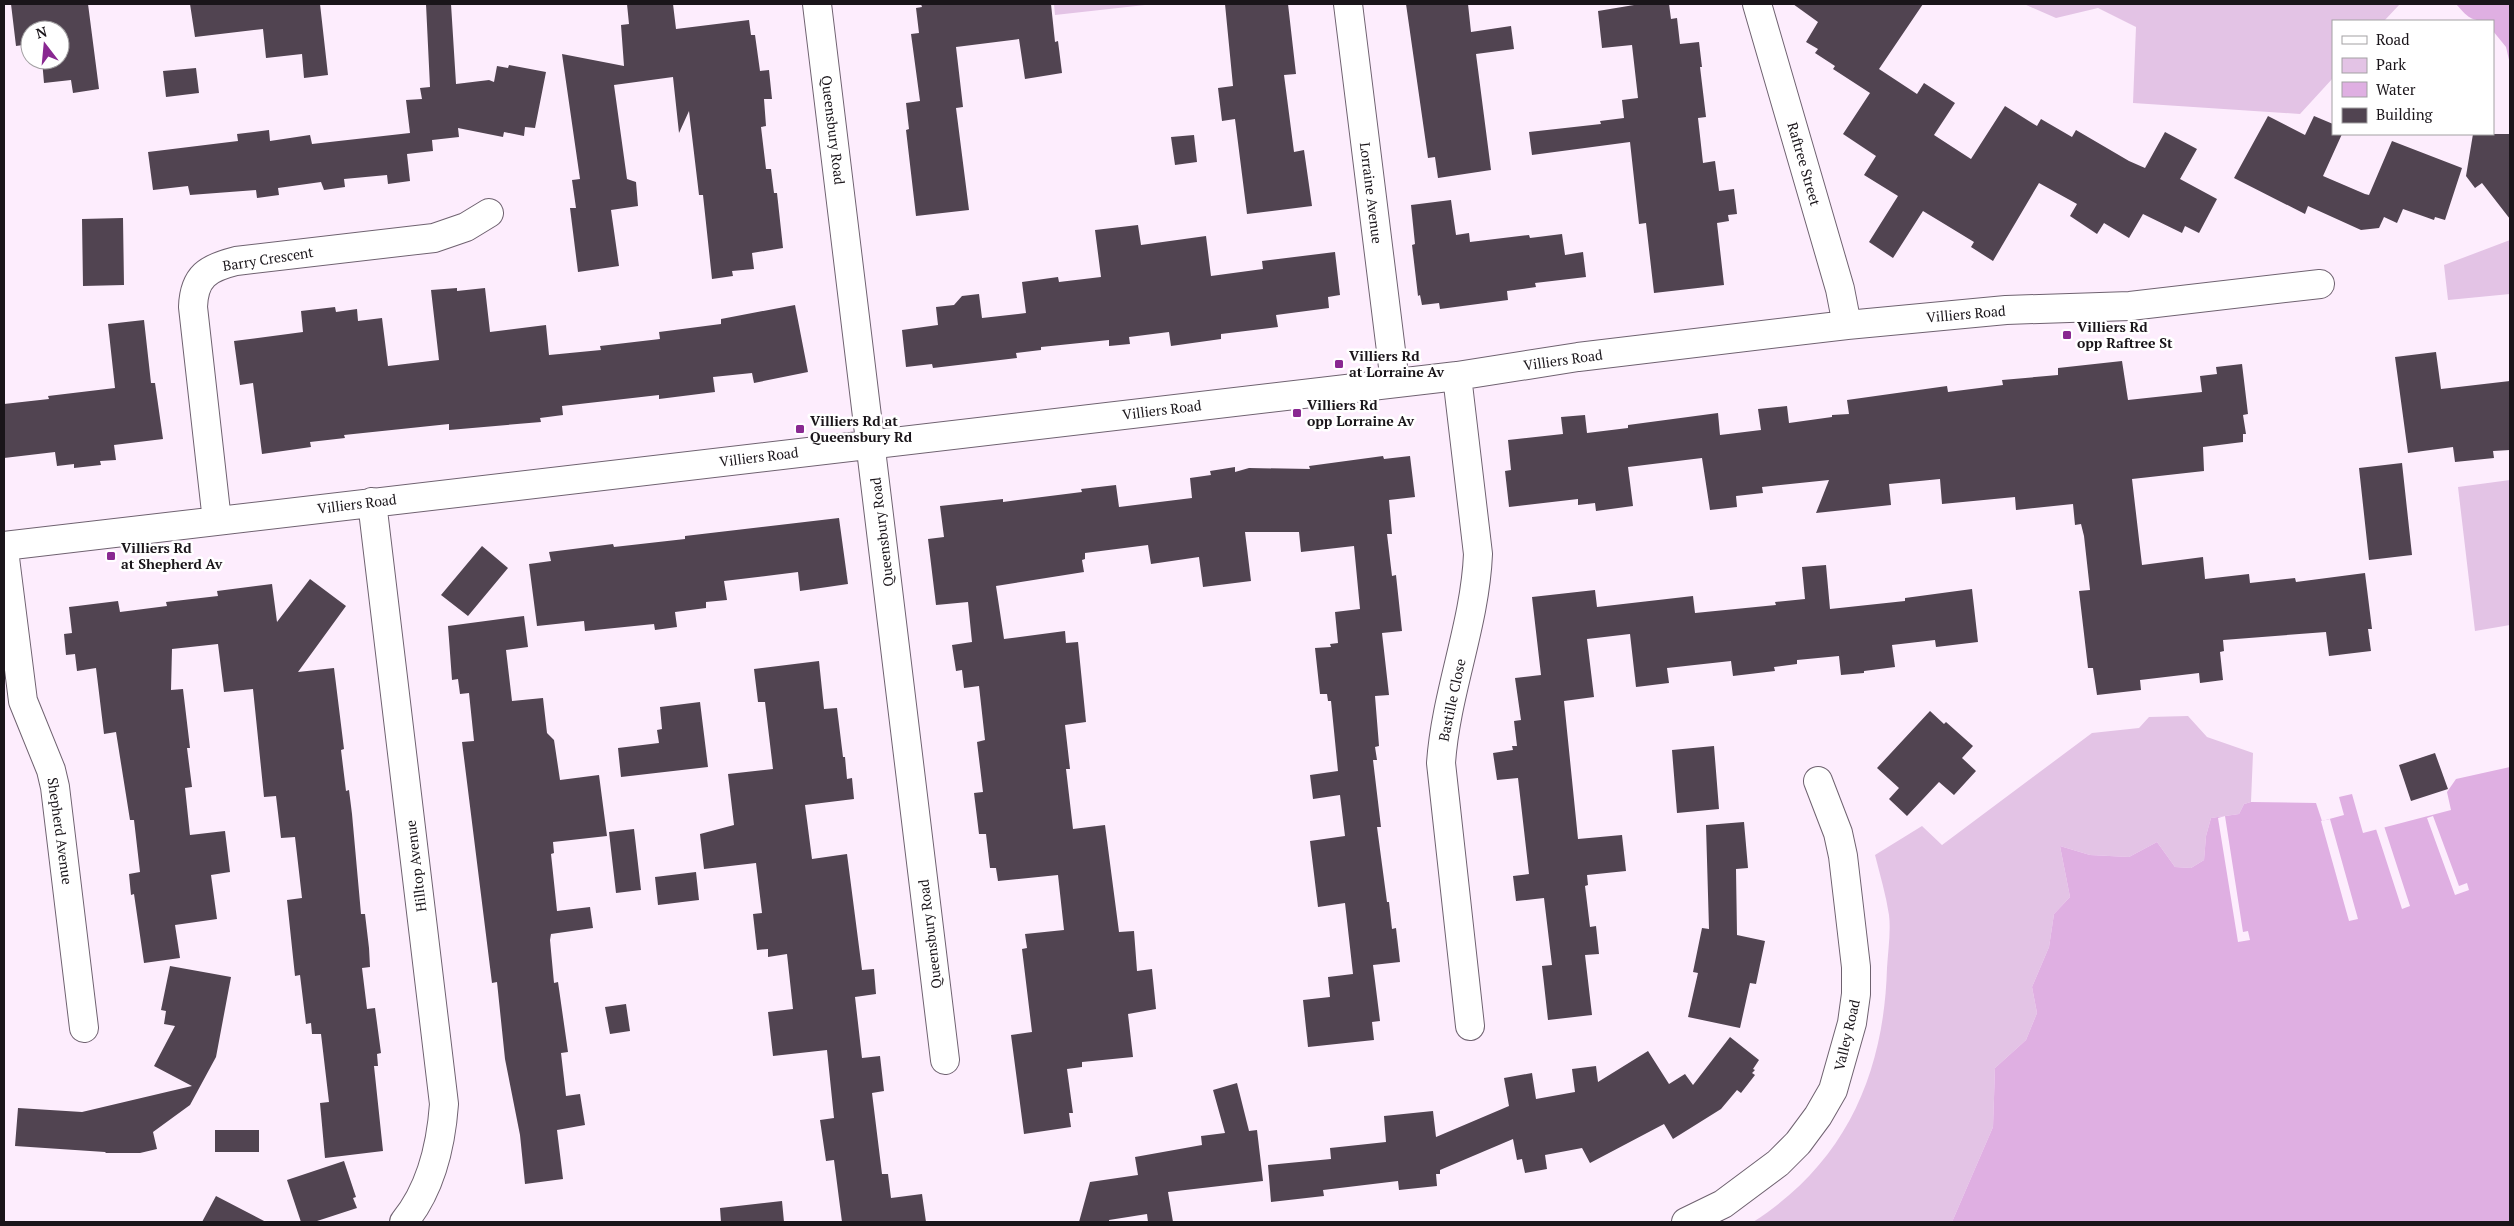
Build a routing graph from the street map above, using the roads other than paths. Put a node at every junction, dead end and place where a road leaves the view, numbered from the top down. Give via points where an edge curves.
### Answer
1 (818, 4) edge
2 (1348, 4) edge
3 (1757, 4) edge
4 (489, 213) dead end
5 (2320, 284) dead end
6 (1846, 326) junction
7 (1457, 376) junction
8 (1395, 383) junction
9 (872, 444) junction
10 (372, 502) junction
11 (217, 520) junction
12 (4, 546) edge
13 (4, 550) edge
14 (1818, 781) dead end
15 (1470, 1026) dead end
16 (84, 1028) dead end
17 (945, 1060) dead end
18 (404, 1222) edge
19 (1686, 1222) edge

1 - 9 street, Queensbury Road
2 - 8 street, Lorraine Avenue
3 - 6 street, Raftree Street via 1840,289
4 - 11 street, Barry Crescent via 450,234 236,261 208,270 199,281 193,307
5 - 6 street, Villiers Road via 2130,306 2006,310
6 - 7 street, Villiers Road via 1587,356
7 - 8 street, Villiers Road
7 - 15 street, Bastille Close via 1478,554 1474,598 1446,720 1441,763
8 - 9 street, Villiers Road
9 - 10 street, Villiers Road
9 - 17 street, Queensbury Road
10 - 11 street, Villiers Road
10 - 18 street, Hilltop Avenue via 444,1104 437,1156 414,1209
11 - 12 street, Villiers Road
13 - 16 street, Shepherd Avenue via 23,701 55,787
14 - 19 street, Valley Road via 1838,833 1843,856 1856,967 1852,1023 1833,1090 1798,1143 1778,1163 1723,1204

